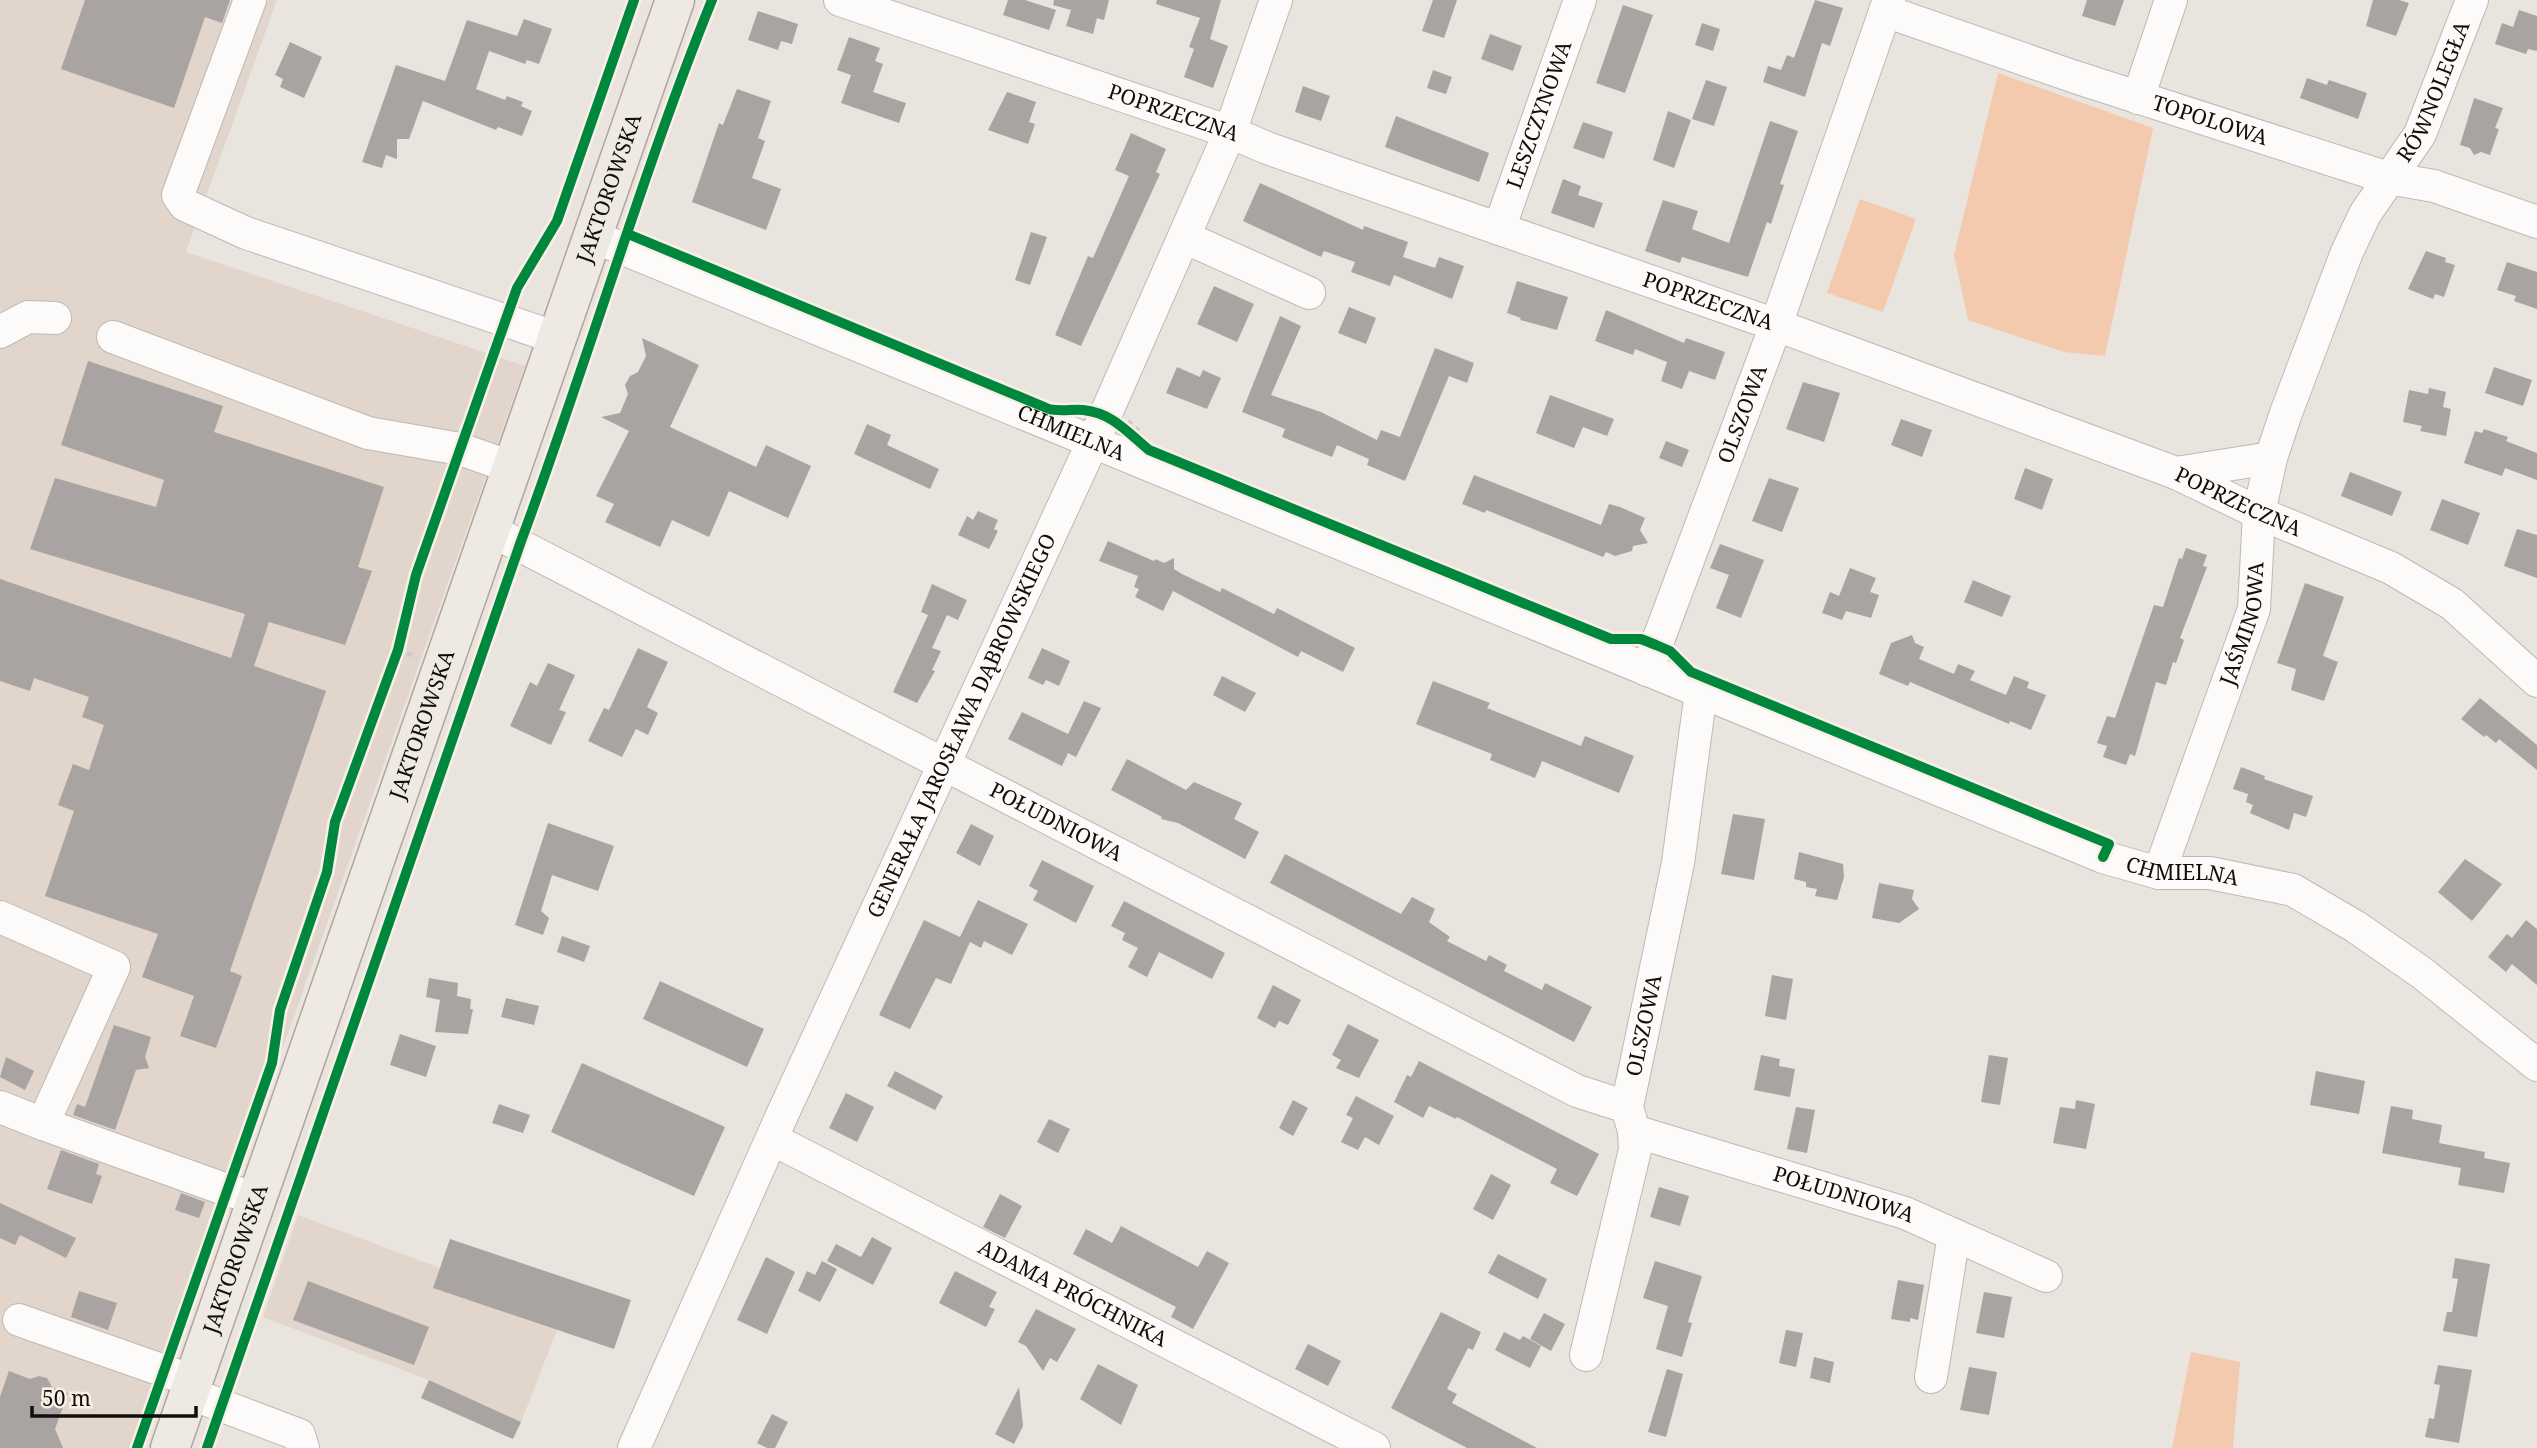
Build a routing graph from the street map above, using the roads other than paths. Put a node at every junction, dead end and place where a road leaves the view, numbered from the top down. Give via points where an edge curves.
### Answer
1 (250, 0) edge
2 (675, 0) edge
3 (840, 0) edge
4 (1276, 0) edge
5 (1580, 0) edge
6 (2171, 0) edge
7 (2472, 0) edge
8 (1887, 5) edge
9 (2138, 97) junction
10 (1230, 132) junction
11 (2388, 178) junction
12 (2537, 222) edge
13 (1499, 229) junction
14 (592, 236) junction
15 (1184, 237) junction
16 (1309, 293) dead end
17 (55, 318) dead end
18 (1776, 325) junction
19 (0, 332) edge
20 (113, 337) dead end
21 (557, 338) junction
22 (1099, 430) junction
23 (2271, 458) junction
24 (511, 467) junction
25 (2176, 473) junction
26 (2259, 513) junction
27 (489, 530) junction
28 (1647, 670) junction
29 (2537, 681) edge
30 (1702, 692) junction
31 (944, 764) junction
32 (2159, 873) junction
33 (0, 918) edge
34 (2537, 1065) edge
35 (0, 1107) edge
36 (1631, 1119) junction
37 (43, 1124) junction
38 (772, 1139) junction
39 (257, 1198) junction
40 (1954, 1235) junction
41 (2046, 1276) dead end
42 (19, 1320) dead end
43 (1586, 1355) dead end
44 (1931, 1377) dead end
45 (191, 1387) junction
46 (170, 1448) edge
47 (303, 1448) edge
48 (634, 1448) edge
49 (1374, 1448) edge

1 - 21 street via 178,195 185,205 246,233
2 - 14 main road, JAKTOROWSKA
3 - 10 street, POPRZECZNA
4 - 10 street, GENERAŁA JAROSŁAWA DĄBROWSKIEGO
5 - 13 street, LESZCZYNOWA
6 - 9 street
7 - 11 street, RÓWNOLEGŁA via 2420,134
8 - 9 street, TOPOLOWA
8 - 18 street, OLSZOWA
9 - 11 street, TOPOLOWA
10 - 13 street, POPRZECZNA
10 - 15 street, GENERAŁA JAROSŁAWA DĄBROWSKIEGO
11 - 12 street, TOPOLOWA via 2434,186
11 - 23 street, JAŚMINOWA via 2347,252
13 - 18 street, POPRZECZNA
14 - 21 main road, JAKTOROWSKA
14 - 22 street, CHMIELNA
15 - 16 street
15 - 22 street, GENERAŁA JAROSŁAWA DĄBROWSKIEGO
17 - 19 street via 28,317
18 - 25 street, POPRZECZNA
18 - 28 street, OLSZOWA
20 - 24 street via 368,433 460,449
21 - 24 main road, JAKTOROWSKA
22 - 28 street, CHMIELNA
22 - 31 street, GENERAŁA JAROSŁAWA DĄBROWSKIEGO
23 - 25 street
23 - 26 street, JAŚMINOWA
24 - 27 main road, JAKTOROWSKA
25 - 26 street, POPRZECZNA
26 - 29 street, POPRZECZNA via 2391,568 2452,604
26 - 32 street, JAŚMINOWA via 2254,609
27 - 31 street, POŁUDNIOWA
27 - 39 main road, JAKTOROWSKA
28 - 30 street, CHMIELNA
30 - 32 street, CHMIELNA via 2103,858
30 - 36 street, OLSZOWA via 1678,863
31 - 36 street, POŁUDNIOWA
31 - 38 street, GENERAŁA JAROSŁAWA DĄBROWSKIEGO
32 - 34 street, CHMIELNA via 2210,873 2293,890 2422,974
33 - 37 street via 114,967
35 - 37 street
36 - 40 street, POŁUDNIOWA via 1905,1213
36 - 43 street, OLSZOWA via 1635,1150
37 - 39 street
38 - 48 street, GENERAŁA JAROSŁAWA DĄBROWSKIEGO
38 - 49 street, ADAMA PRÓCHNIKA
39 - 45 main road, JAKTOROWSKA
40 - 41 street, POŁUDNIOWA
40 - 44 street
42 - 45 street
45 - 46 main road, JAKTOROWSKA
45 - 47 street via 299,1435

